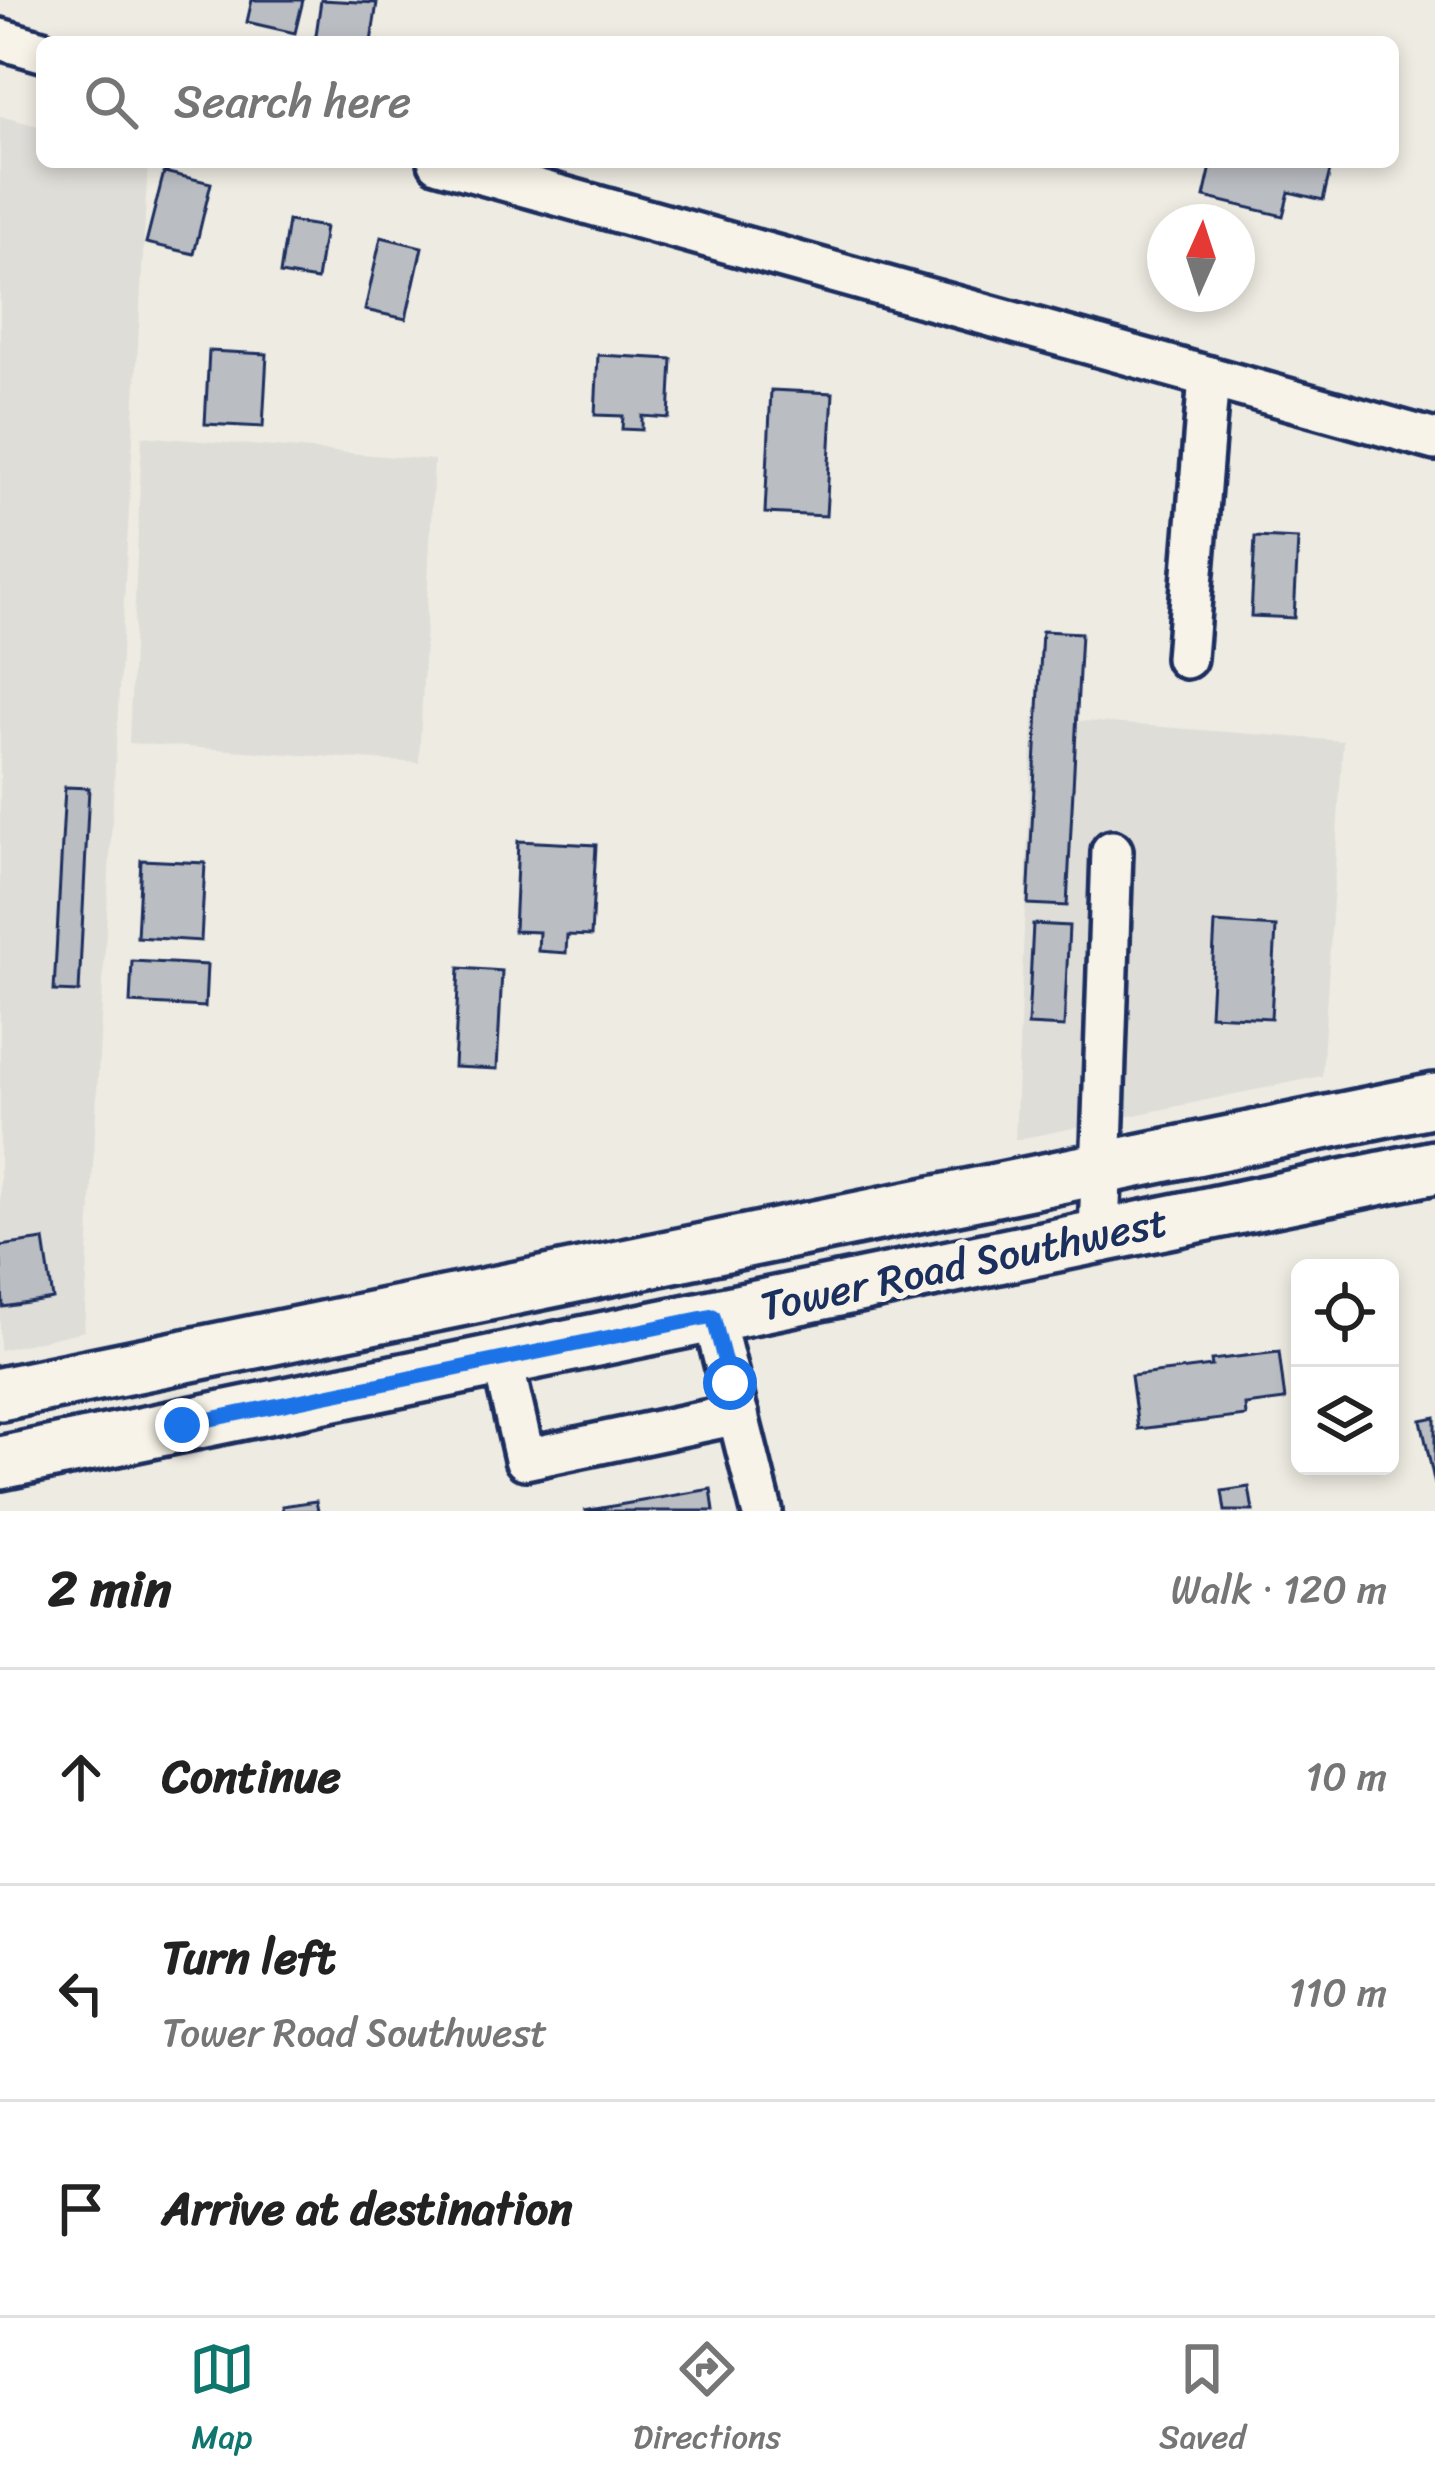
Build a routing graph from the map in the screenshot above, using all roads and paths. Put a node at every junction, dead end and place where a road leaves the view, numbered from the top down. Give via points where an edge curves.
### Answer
1 (0, 39) edge
2 (36, 49) edge
3 (460, 168) edge
4 (1209, 377) junction
5 (1435, 440) edge
6 (1186, 658) dead end
7 (1112, 851) dead end
8 (1435, 1100) edge
9 (1435, 1167) edge
10 (1101, 1169) junction
11 (1099, 1236) junction
12 (713, 1316) junction
13 (502, 1359) junction
14 (0, 1394) edge
15 (738, 1414) junction
16 (0, 1462) edge
17 (761, 1511) edge

1 - 2 street
3 - 4 street
4 - 5 street
4 - 6 street
7 - 10 street
8 - 10 main road, Tower Road Southwest
9 - 11 main road, Tower Road Southwest
10 - 11 street
10 - 14 main road, Tower Road Southwest
11 - 12 main road, Tower Road Southwest
12 - 13 main road, Tower Road Southwest
12 - 15 street
13 - 15 street via 525,1459
13 - 16 main road, Tower Road Southwest
15 - 17 street

